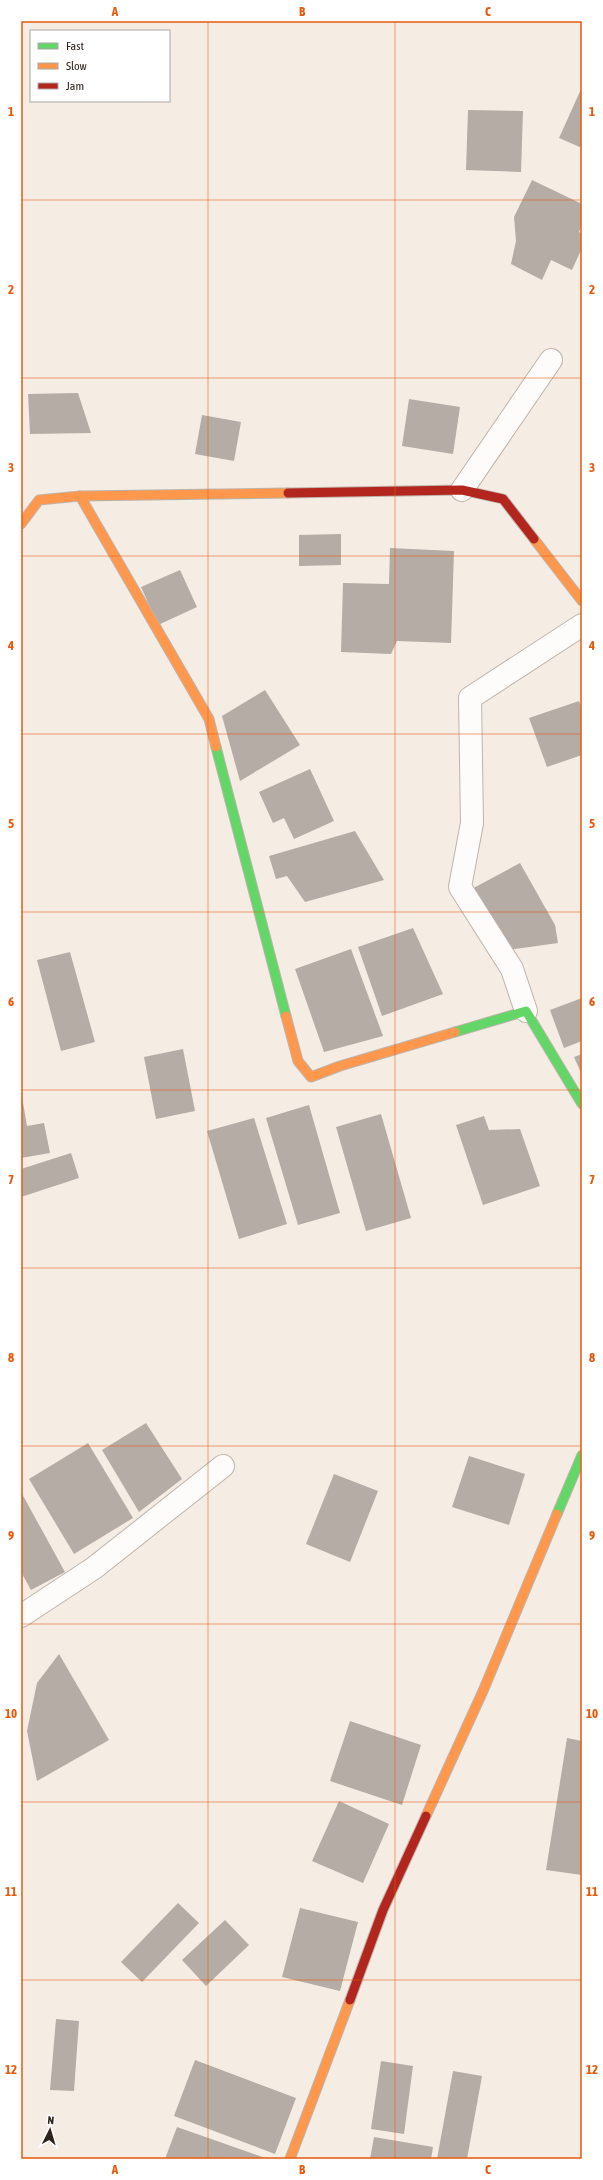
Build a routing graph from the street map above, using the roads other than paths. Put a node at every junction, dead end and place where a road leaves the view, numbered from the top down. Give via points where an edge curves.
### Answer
1 (551, 360) dead end
2 (462, 490) junction
3 (80, 496) junction
4 (21, 524) edge
5 (582, 601) edge
6 (582, 625) edge
7 (526, 1011) junction
8 (582, 1104) edge
9 (582, 1455) edge
10 (223, 1466) dead end
11 (21, 1616) edge
12 (290, 2159) edge

1 - 2 street
2 - 3 street
2 - 5 street via 503,499
3 - 4 street via 39,500
3 - 7 street via 208,719 298,1061 311,1077 340,1066
6 - 7 street via 470,698 472,822 460,888 512,969
7 - 8 street
9 - 12 street via 483,1691 383,1910
10 - 11 street via 94,1568

